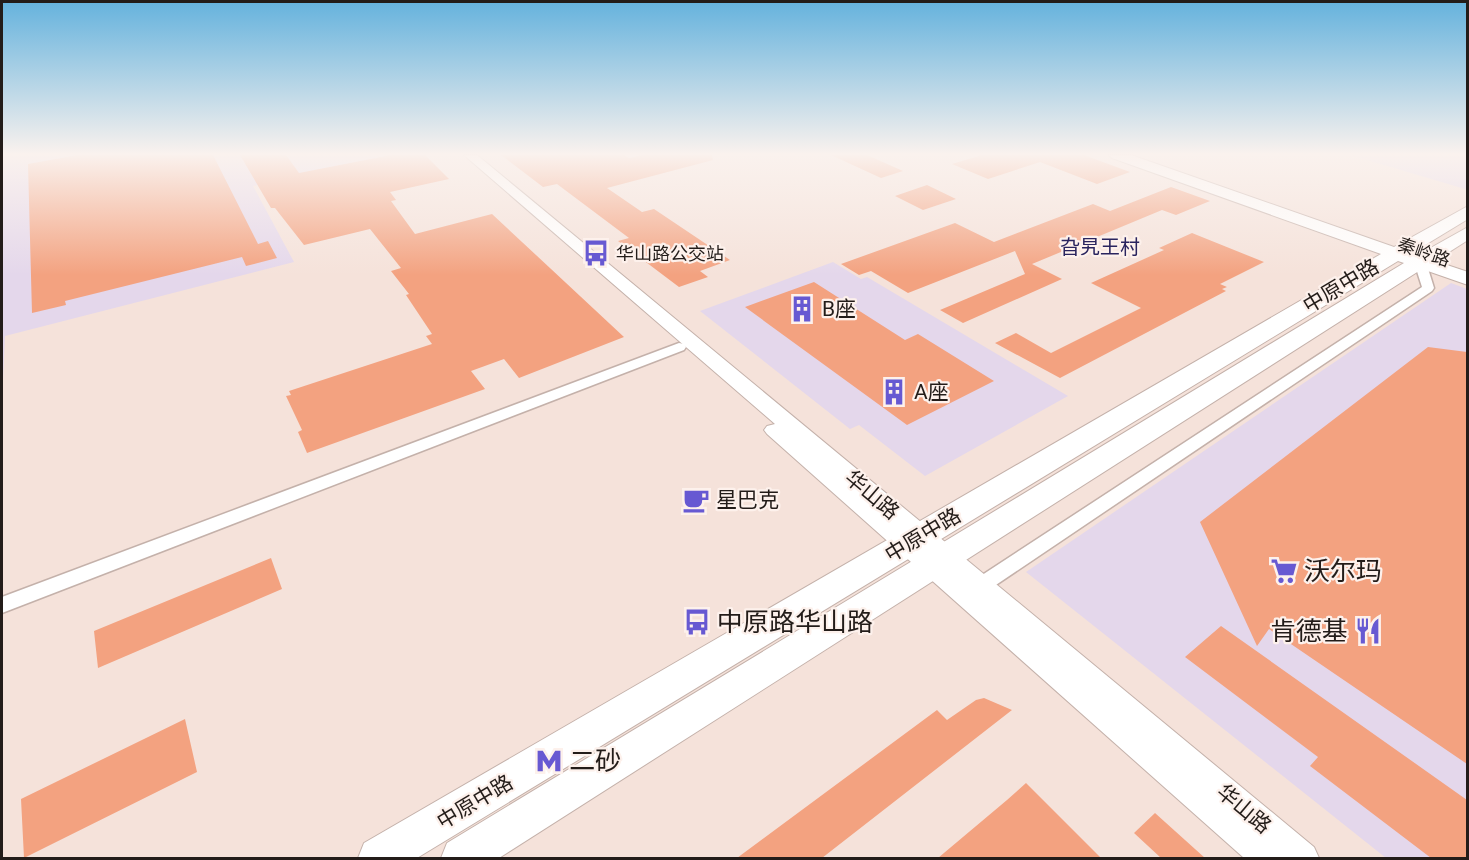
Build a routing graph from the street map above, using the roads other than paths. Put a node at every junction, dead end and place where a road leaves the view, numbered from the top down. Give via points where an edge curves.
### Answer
1 (504, 195) edge
2 (516, 195) edge
3 (1237, 195) edge
4 (1253, 195) edge
5 (1467, 211) edge
6 (1467, 232) edge
7 (1414, 254) junction
8 (1467, 267) edge
9 (1467, 279) edge
10 (679, 347) junction
11 (914, 541) junction
12 (938, 562) junction
13 (980, 586) junction
14 (2, 605) edge
15 (379, 858) edge
16 (462, 858) edge
17 (1268, 858) edge
18 (1302, 858) edge

1 - 10 street, 华山路
2 - 11 street, 华山路
3 - 7 main road, 秦岭路
4 - 7 main road, 秦岭路
5 - 7 main road, 中原中路
6 - 7 main road, 中原中路
7 - 8 main road, 秦岭路
7 - 9 main road, 秦岭路
7 - 11 main road, 中原中路
7 - 12 main road, 中原中路
7 - 13 street via 1428,288
10 - 11 street, 华山路
10 - 14 street
11 - 12 street, 华山路
11 - 15 main road, 中原中路
12 - 13 street, 华山路
12 - 16 main road, 中原中路
12 - 17 street, 华山路
13 - 18 street, 华山路

